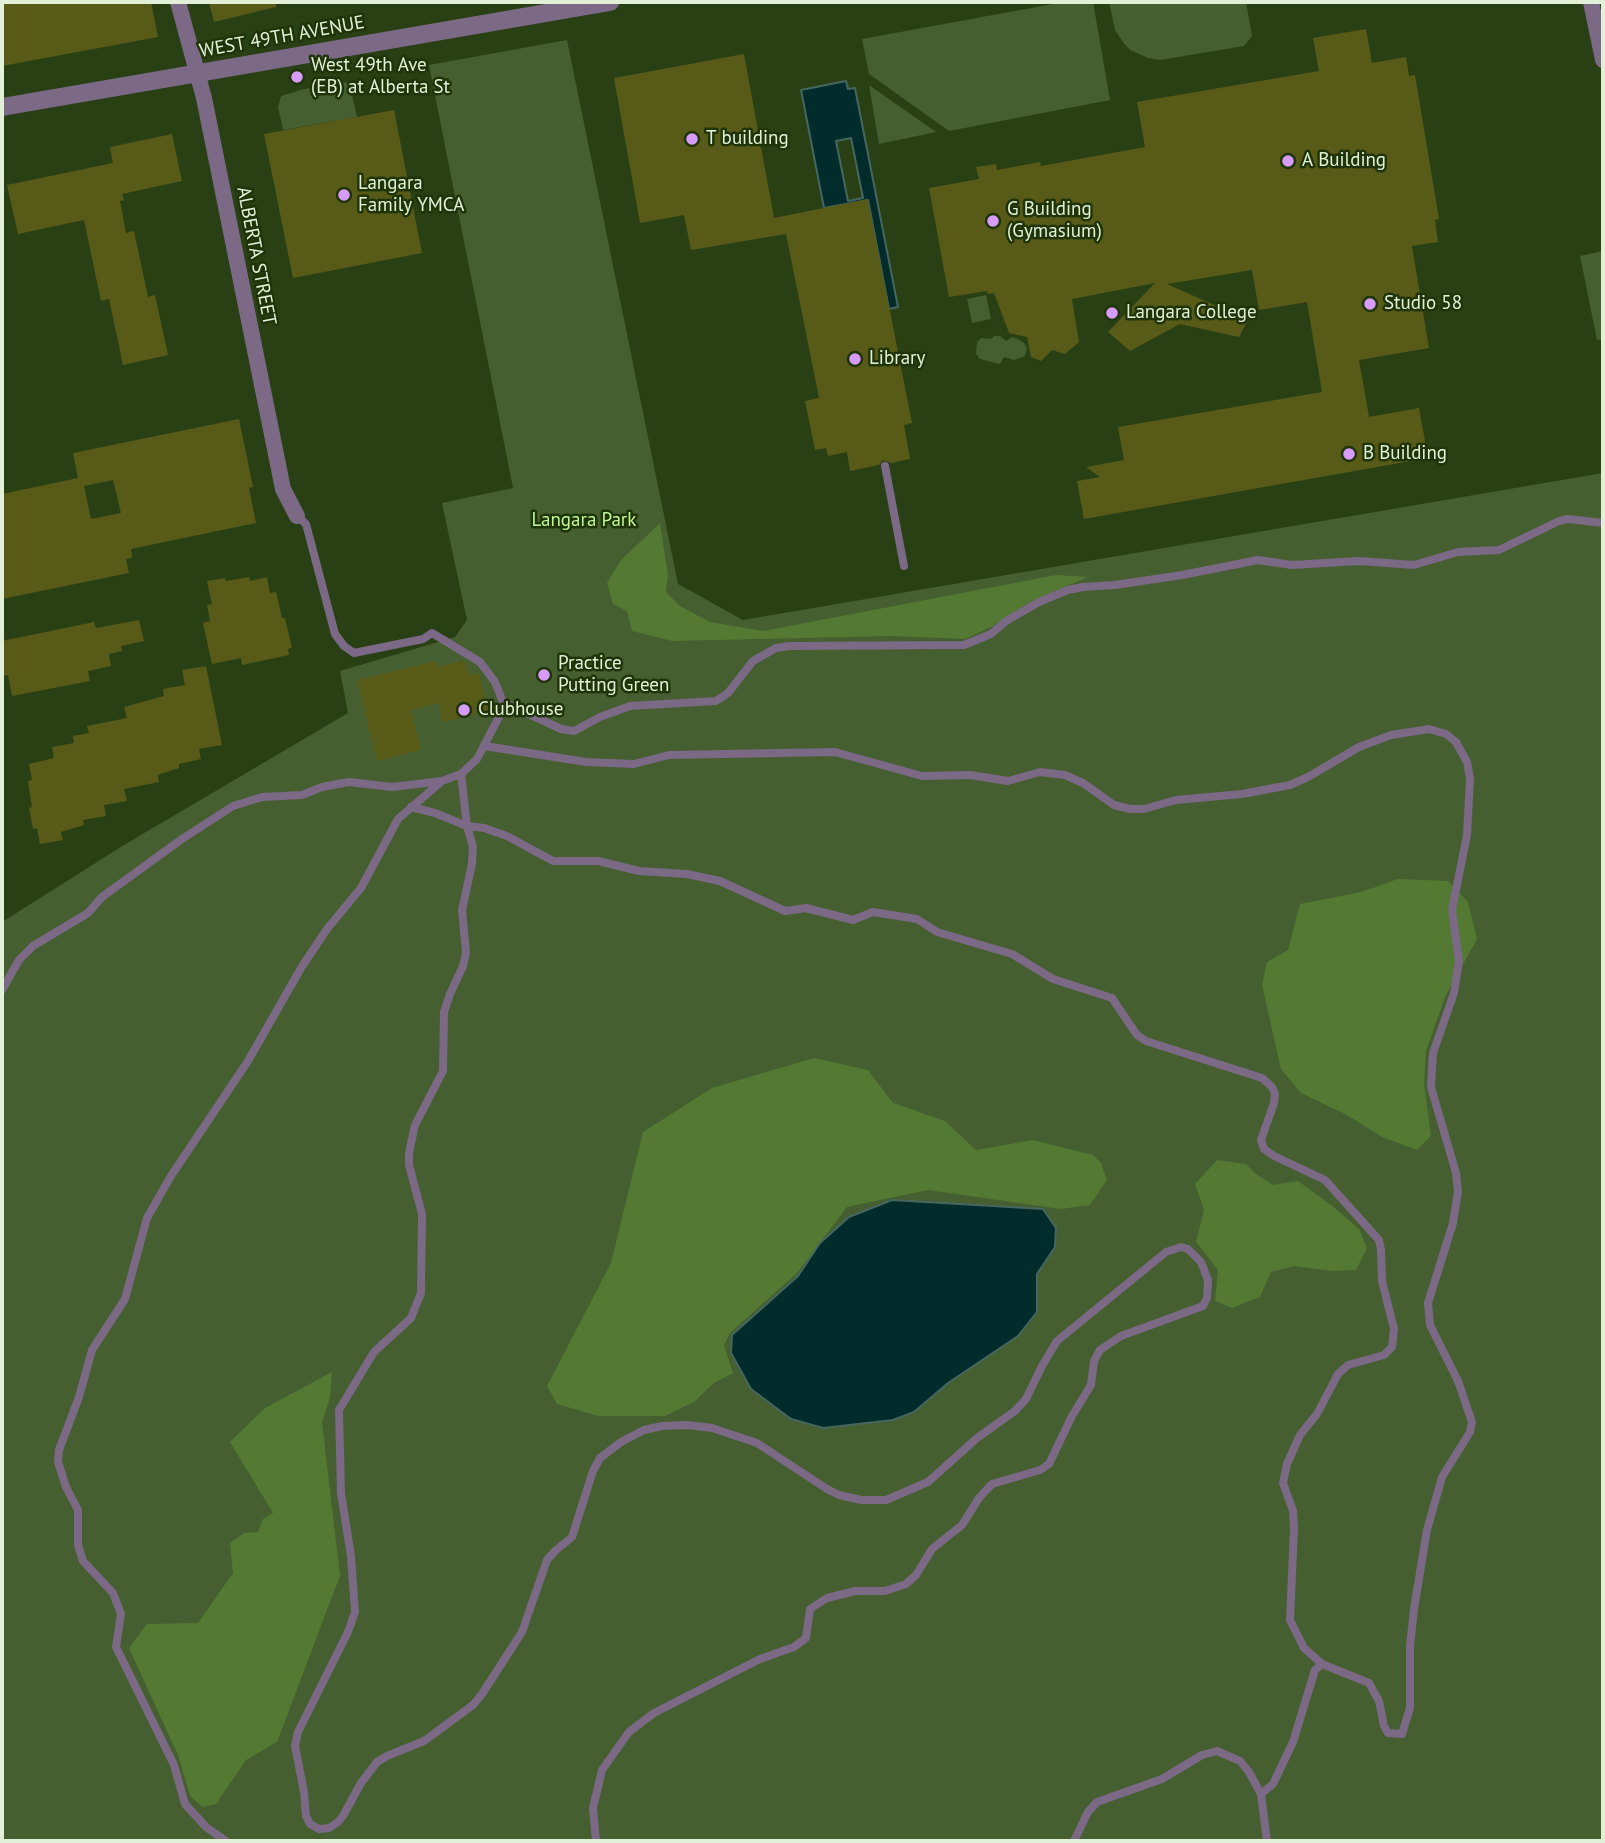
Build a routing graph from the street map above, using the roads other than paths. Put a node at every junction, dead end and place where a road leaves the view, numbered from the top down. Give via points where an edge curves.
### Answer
1 (178, 2) edge
2 (610, 2) edge
3 (1591, 2) edge
4 (1603, 60) edge
5 (196, 73) junction
6 (2, 107) edge
7 (885, 466) dead end
8 (298, 516) joint
9 (1603, 523) edge
10 (904, 566) dead end
11 (503, 702) junction
12 (485, 746) junction
13 (461, 774) junction
14 (442, 781) junction
15 (411, 807) junction
16 (467, 825) junction
17 (2, 990) edge
18 (1322, 1664) junction
19 (1261, 1794) junction
20 (226, 1841) edge
21 (596, 1841) edge
22 (1074, 1841) edge
23 (1267, 1841) edge

1 - 5 street, ALBERTA STREET
2 - 5 street, WEST 49TH AVENUE
3 - 4 street
5 - 6 street, WEST 49TH AVENUE
5 - 8 street, ALBERTA STREET via 283,489
7 - 10 lane
8 - 11 lane via 306,524 335,634 344,646 354,653 423,639 432,633 480,662
9 - 11 lane via 1559,521 1499,550 1458,552 1414,565 1359,561 1292,565 1258,560 1083,587 1039,602 991,635 964,645 776,648 753,661 716,701 630,706 574,732
11 - 12 lane
12 - 13 lane
12 - 18 lane via 586,762 634,764 669,755 835,752 922,776 1008,780 1040,772 1065,775 1114,805 1144,809 1176,800 1290,785 1391,735 1429,729 1456,742 1471,779 1467,835 1452,911 1459,961 1454,993 1433,1053 1431,1087 1458,1192 1428,1303 1430,1325 1458,1381 1471,1432 1442,1477 1427,1530 1413,1609 1410,1708 1402,1734 1388,1733 1384,1727 1379,1701 1369,1683
13 - 14 lane
13 - 16 lane
14 - 15 lane
14 - 17 lane via 392,787 349,782 233,806 102,897 88,913 33,946
15 - 16 lane
15 - 20 lane via 398,819 361,888 301,968 248,1061 147,1218 125,1299 92,1350 59,1450 58,1462 78,1510 83,1561 113,1593 121,1614 116,1647 174,1765 185,1804
16 - 18 lane via 507,836 553,861 598,861 720,881 785,911 806,908 853,920 873,912 917,919 937,932 1012,954 1053,979 1112,998 1146,1041 1262,1079 1272,1087 1274,1103 1261,1140 1264,1149 1325,1180 1379,1240 1382,1281 1394,1329 1392,1347 1384,1355 1348,1365 1338,1374 1287,1464 1283,1483 1294,1529 1290,1620 1304,1648
16 - 21 lane via 473,847 462,910 466,953 444,1012 443,1071 415,1125 409,1153 422,1214 421,1293 411,1318 374,1352 340,1410 341,1493 355,1612 295,1746 310,1824 319,1829 338,1822 377,1762 424,1741 473,1705 522,1632 548,1560 572,1537 600,1458 621,1442 662,1426 712,1428 757,1443 839,1495 886,1500 929,1482 1015,1411 1057,1341 1166,1252 1188,1249 1201,1262 1208,1280 1203,1306 1121,1336 1100,1350 1091,1385 1049,1464 992,1484 962,1525 932,1549 906,1584 827,1598 810,1609 806,1638 793,1647 654,1713 629,1732 602,1770 593,1808
18 - 19 lane via 1315,1670 1293,1742 1273,1784
19 - 22 lane via 1240,1761 1217,1751 1162,1779 1097,1802
19 - 23 lane

